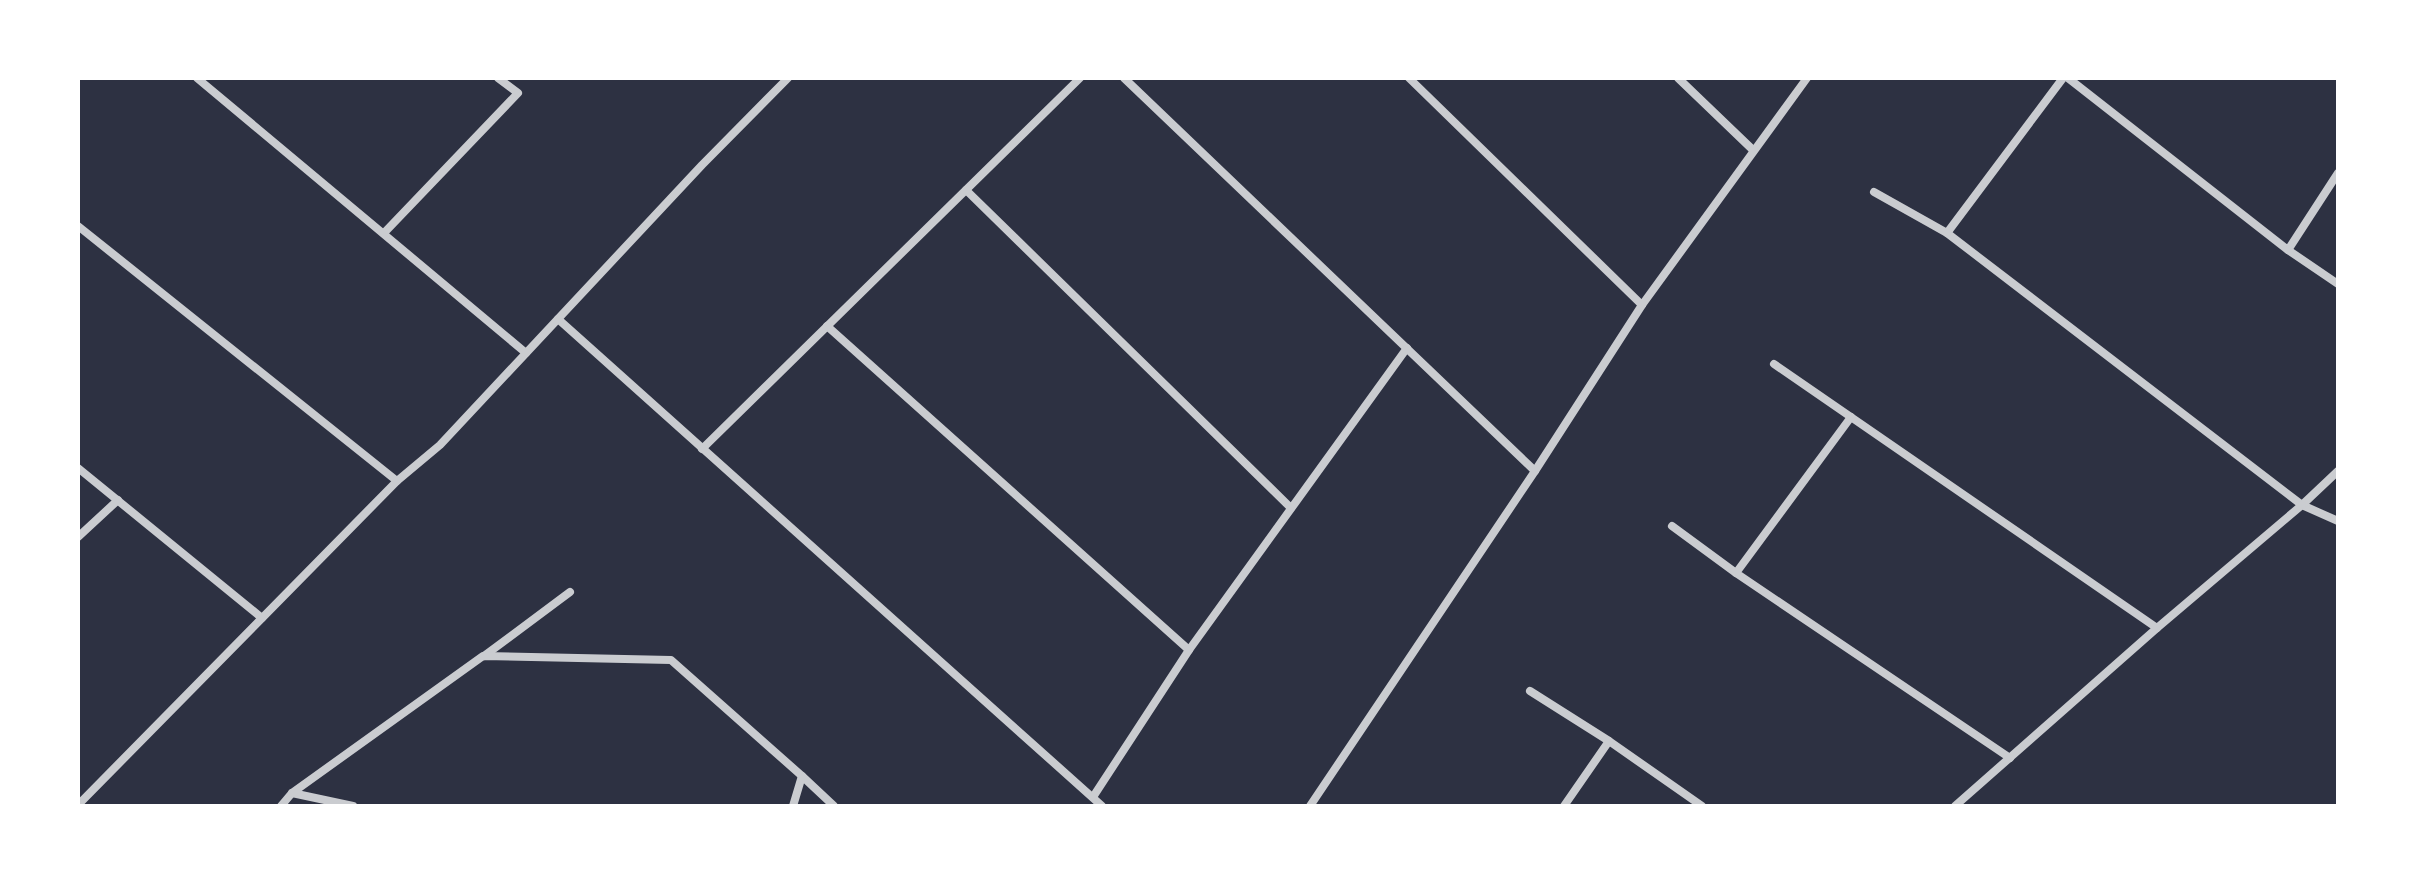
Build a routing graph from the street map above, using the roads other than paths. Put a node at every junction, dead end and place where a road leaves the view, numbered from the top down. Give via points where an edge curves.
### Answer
1 (197, 78) edge
2 (498, 78) edge
3 (788, 78) edge
4 (1080, 78) edge
5 (1124, 78) edge
6 (1409, 78) edge
7 (1678, 78) edge
8 (1807, 78) edge
9 (2065, 78) edge
10 (1753, 150) junction
11 (2338, 173) edge
12 (966, 190) junction
13 (1874, 192) dead end
14 (78, 226) edge
15 (384, 233) junction
16 (1947, 233) junction
17 (2288, 250) junction
18 (2338, 284) edge
19 (1642, 305) junction
20 (558, 319) junction
21 (827, 326) junction
22 (1407, 348) junction
23 (526, 353) junction
24 (1774, 364) dead end
25 (1851, 417) junction
26 (702, 449) junction
27 (78, 468) edge
28 (1535, 471) junction
29 (2338, 471) edge
30 (397, 481) junction
31 (118, 500) junction
32 (2302, 505) junction
33 (1291, 508) junction
34 (2338, 521) edge
35 (1672, 526) dead end
36 (78, 537) edge
37 (1736, 573) junction
38 (570, 592) dead end
39 (262, 618) junction
40 (2157, 628) junction
41 (1189, 650) junction
42 (483, 656) junction
43 (1530, 691) dead end
44 (1609, 741) junction
45 (2010, 758) junction
46 (802, 776) junction
47 (292, 793) junction
48 (1093, 797) junction
49 (78, 805) edge
50 (281, 806) edge
51 (353, 806) edge
52 (793, 806) edge
53 (834, 806) edge
54 (1102, 806) edge
55 (1310, 806) edge
56 (1564, 806) edge
57 (1702, 806) edge
58 (1955, 806) edge

1 - 15 street
2 - 15 street via 518,93
3 - 20 street
4 - 12 street
5 - 22 street
6 - 19 street
7 - 10 street
8 - 10 street
9 - 16 street
9 - 17 street
10 - 19 street
11 - 17 street
12 - 21 street
12 - 33 street
13 - 16 street
14 - 30 street
15 - 23 street
16 - 32 street
17 - 18 street
19 - 28 street
20 - 23 street
20 - 26 street
21 - 26 street
21 - 41 street
22 - 28 street
22 - 33 street
23 - 30 street via 440,445
24 - 25 street
25 - 37 street
25 - 40 street
26 - 48 street
27 - 31 street
28 - 55 street
29 - 32 street
30 - 39 street
31 - 36 street
31 - 39 street
32 - 34 street
32 - 40 street
33 - 41 street
35 - 37 street
37 - 45 street
38 - 42 street
39 - 49 street
40 - 45 street
41 - 48 street
42 - 46 street via 671,660
42 - 47 street
43 - 44 street
44 - 56 street
44 - 57 street
45 - 58 street
46 - 52 street
46 - 53 street
47 - 50 street
47 - 51 street
48 - 54 street

